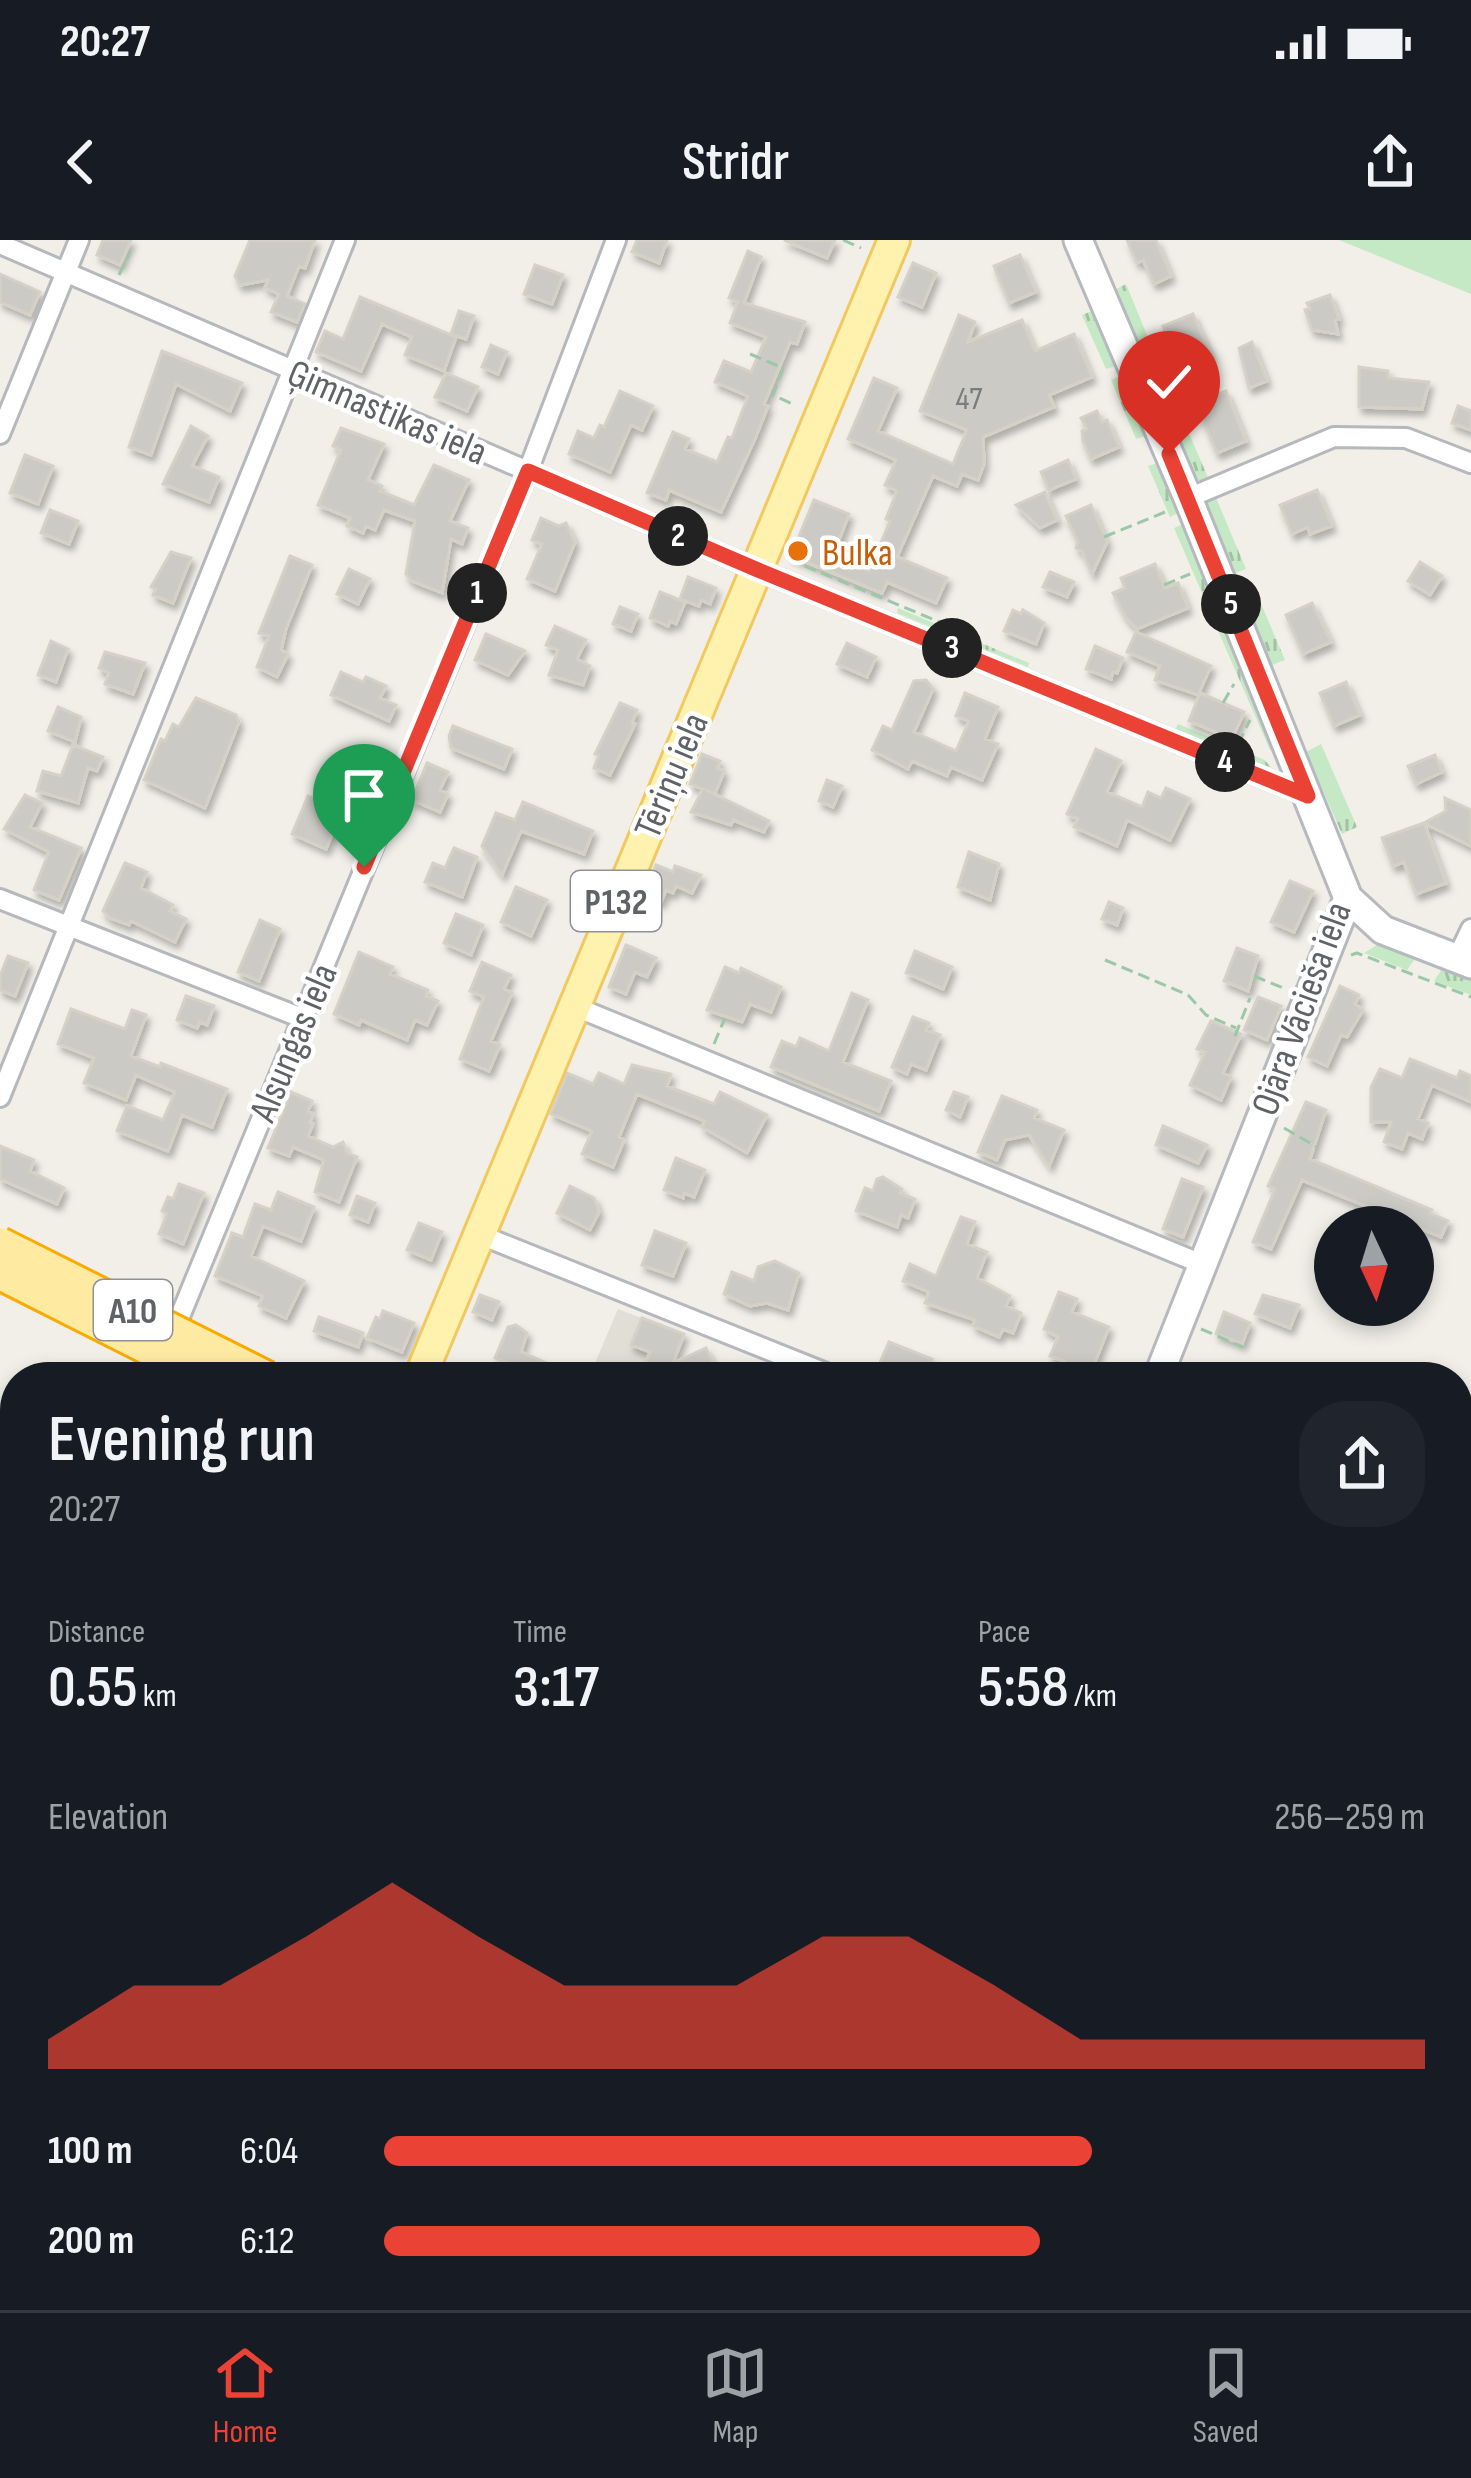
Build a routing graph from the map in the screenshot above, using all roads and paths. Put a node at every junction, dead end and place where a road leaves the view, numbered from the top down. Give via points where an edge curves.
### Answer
1 (79, 240) edge
2 (345, 240) edge
3 (616, 240) edge
4 (843, 240) edge
5 (894, 240) edge
6 (1078, 240) edge
7 (0, 244) edge
8 (861, 248) dead end
9 (130, 252) dead end
10 (65, 273) junction
11 (111, 292) junction
12 (750, 354) dead end
13 (293, 370) junction
14 (797, 405) dead end
15 (0, 434) edge
16 (1471, 463) edge
17 (528, 471) junction
18 (1176, 505) junction
19 (1104, 537) dead end
20 (758, 570) junction
21 (1191, 574) dead end
22 (1164, 585) dead end
23 (1237, 680) dead end
24 (1223, 703) dead end
25 (1252, 716) dead end
26 (1237, 746) dead end
27 (1308, 796) junction
28 (0, 898) edge
29 (1348, 898) junction
30 (69, 926) junction
31 (1471, 929) edge
32 (1338, 959) dead end
33 (1105, 960) dead end
34 (1464, 961) edge
35 (1254, 976) dead end
36 (1471, 997) edge
37 (1250, 998) dead end
38 (1308, 998) junction
39 (571, 1005) junction
40 (302, 1018) junction
41 (724, 1018) dead end
42 (1236, 1028) junction
43 (1235, 1036) dead end
44 (707, 1061) junction
45 (0, 1097) edge
46 (1276, 1123) dead end
47 (1317, 1147) dead end
48 (478, 1234) junction
49 (0, 1243) edge
50 (1202, 1264) junction
51 (0, 1274) edge
52 (1195, 1327) dead end
53 (1243, 1347) dead end
54 (161, 1362) edge
55 (174, 1362) edge
56 (237, 1362) edge
57 (426, 1362) edge
58 (798, 1362) edge
59 (1163, 1362) edge

1 - 10 street
2 - 13 street
3 - 17 street, Alsungas iela
4 - 8 path
5 - 20 main road, Tēriņu iela / P132
6 - 18 main road, Ojāra Vācieša iela
7 - 10 street, Ģimnastikas iela
9 - 11 path
10 - 11 street, Ģimnastikas iela
10 - 15 street
11 - 13 street, Ģimnastikas iela
12 - 14 path via 783,368 773,395
13 - 17 street, Ģimnastikas iela
13 - 30 street
16 - 18 street via 1406,438 1334,437
17 - 20 street, Ģimnastikas iela
17 - 40 street, Alsungas iela
18 - 19 path
18 - 27 main road, Ojāra Vācieša iela
20 - 27 street, Ģimnastikas iela
20 - 39 main road, Tēriņu iela / P132
21 - 22 path
23 - 24 path
25 - 26 path
27 - 29 main road, Ojāra Vācieša iela
28 - 30 street
29 - 34 main road via 1383,930
29 - 38 main road, Ojāra Vācieša iela
30 - 40 street
30 - 45 street
31 - 34 street
32 - 36 path via 1357,953
33 - 42 path via 1188,995 1206,1015
35 - 38 path
37 - 42 path
38 - 50 main road, Ojāra Vācieša iela
39 - 44 street
39 - 48 main road, Tēriņu iela / P132
40 - 54 street, Alsungas iela
41 - 44 path
42 - 43 path
44 - 50 street
46 - 47 path
48 - 57 main road, Tēriņu iela / P132
48 - 58 street
49 - 56 highway, A10, bridge
50 - 59 main road, Ojāra Vācieša iela
51 - 55 highway, A10, bridge
52 - 53 path

